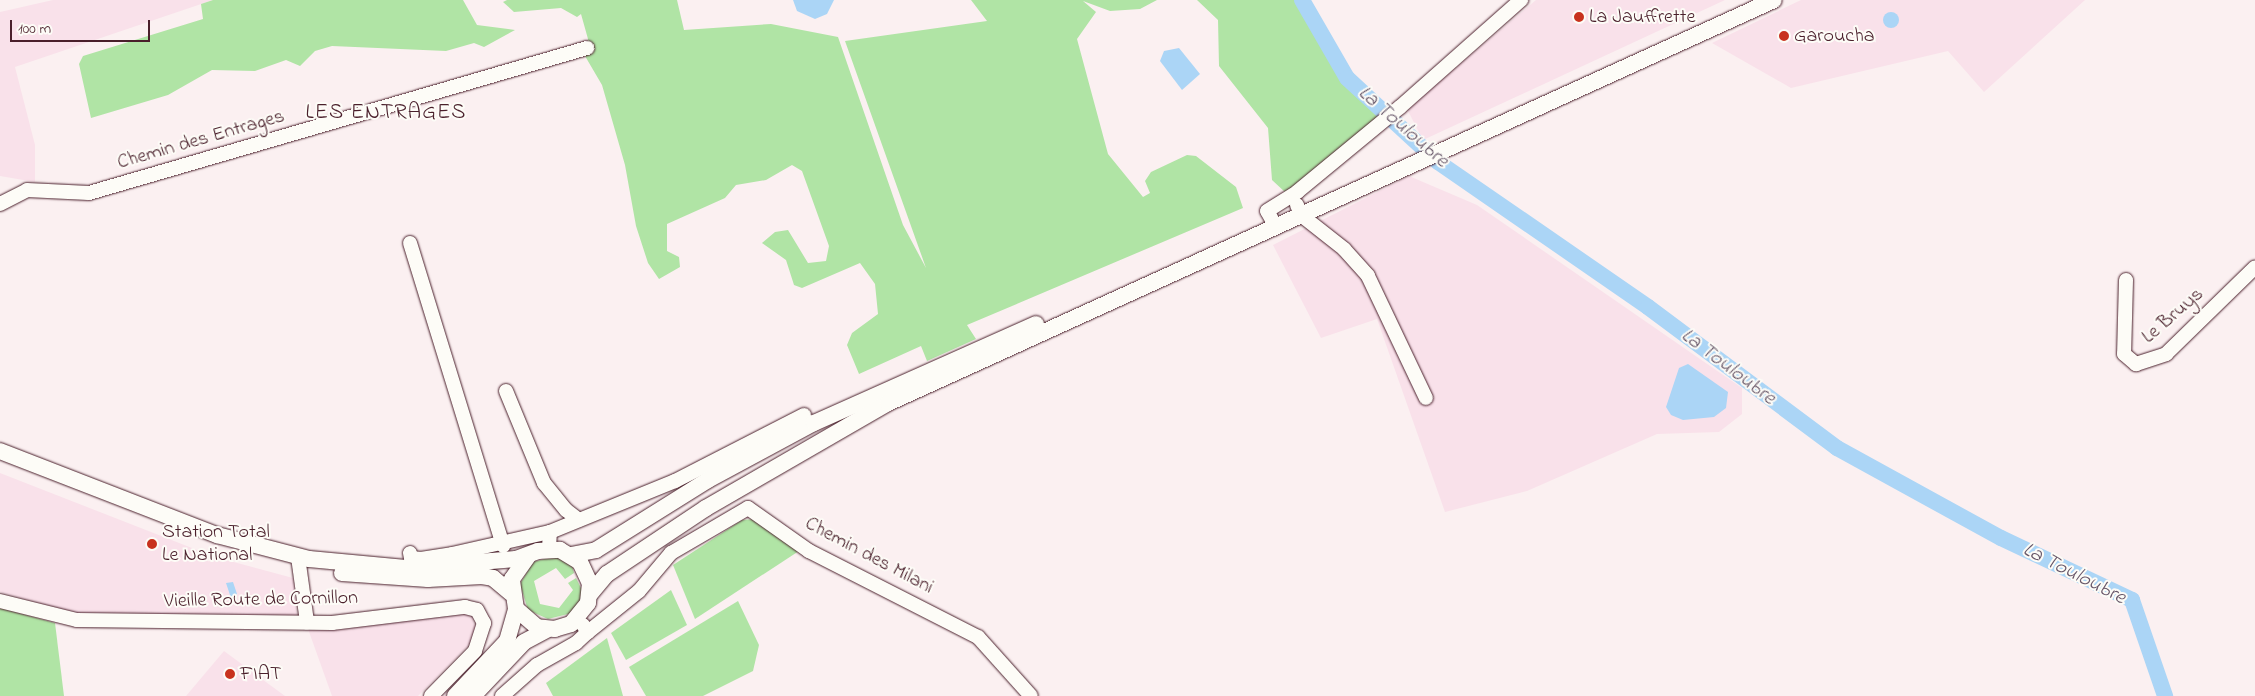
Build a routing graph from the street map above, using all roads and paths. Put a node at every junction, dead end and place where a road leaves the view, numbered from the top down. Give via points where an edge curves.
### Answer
1 (1521, 0) edge
2 (1751, 0) edge
3 (1774, 0) edge
4 (587, 48) dead end
5 (1444, 144) junction
6 (0, 204) edge
7 (1299, 210) junction
8 (1274, 222) junction
9 (410, 243) dead end
10 (2255, 267) edge
11 (2126, 280) dead end
12 (506, 391) dead end
13 (1426, 398) dead end
14 (804, 415) dead end
15 (0, 451) edge
16 (0, 463) edge
17 (580, 520) junction
18 (550, 532) junction
19 (503, 546) junction
20 (549, 549) junction
21 (410, 553) dead end
22 (571, 554) junction
23 (528, 556) junction
24 (299, 562) junction
25 (590, 594) junction
26 (0, 601) edge
27 (513, 601) junction
28 (578, 619) junction
29 (307, 622) junction
30 (547, 630) junction
31 (588, 632) junction
32 (431, 696) edge
33 (454, 696) edge
34 (473, 696) edge
35 (502, 696) edge
36 (1031, 696) edge

1 - 8 street via 1297,192 1268,211
2 - 5 main road
3 - 5 main road
4 - 6 street, Chemin des Entrages via 89,193 27,190
5 - 7 main road
7 - 8 main road
7 - 13 street via 1344,249 1368,276
8 - 22 main road via 814,423 708,480 596,550
8 - 25 main road via 880,408 714,504 607,574
9 - 19 street
10 - 11 street, Le Bruys via 2166,354 2136,364 2124,354
12 - 17 street via 544,483 566,510
14 - 17 street via 675,481
15 - 24 main road via 217,535
16 - 24 main road via 170,529
17 - 18 street
18 - 19 street
18 - 20 street
19 - 21 street via 421,558 411,558
20 - 22 main road
20 - 23 main road
22 - 25 main road via 587,571
23 - 24 main road via 406,568
23 - 27 main road via 515,573
24 - 27 main road via 393,579 493,578
24 - 29 street
25 - 28 main road
26 - 29 street, Vieille Route de Cornillon via 77,620
27 - 30 main road via 529,623
27 - 33 main road via 507,641
28 - 30 main road via 564,628
28 - 31 street
29 - 32 street, Vieille Route de Cornillon via 465,607 477,610 484,623 475,651
30 - 34 main road via 524,642
31 - 35 street via 537,665
31 - 36 street, Chemin des Milani via 639,591 671,553 748,508 809,551 978,637

